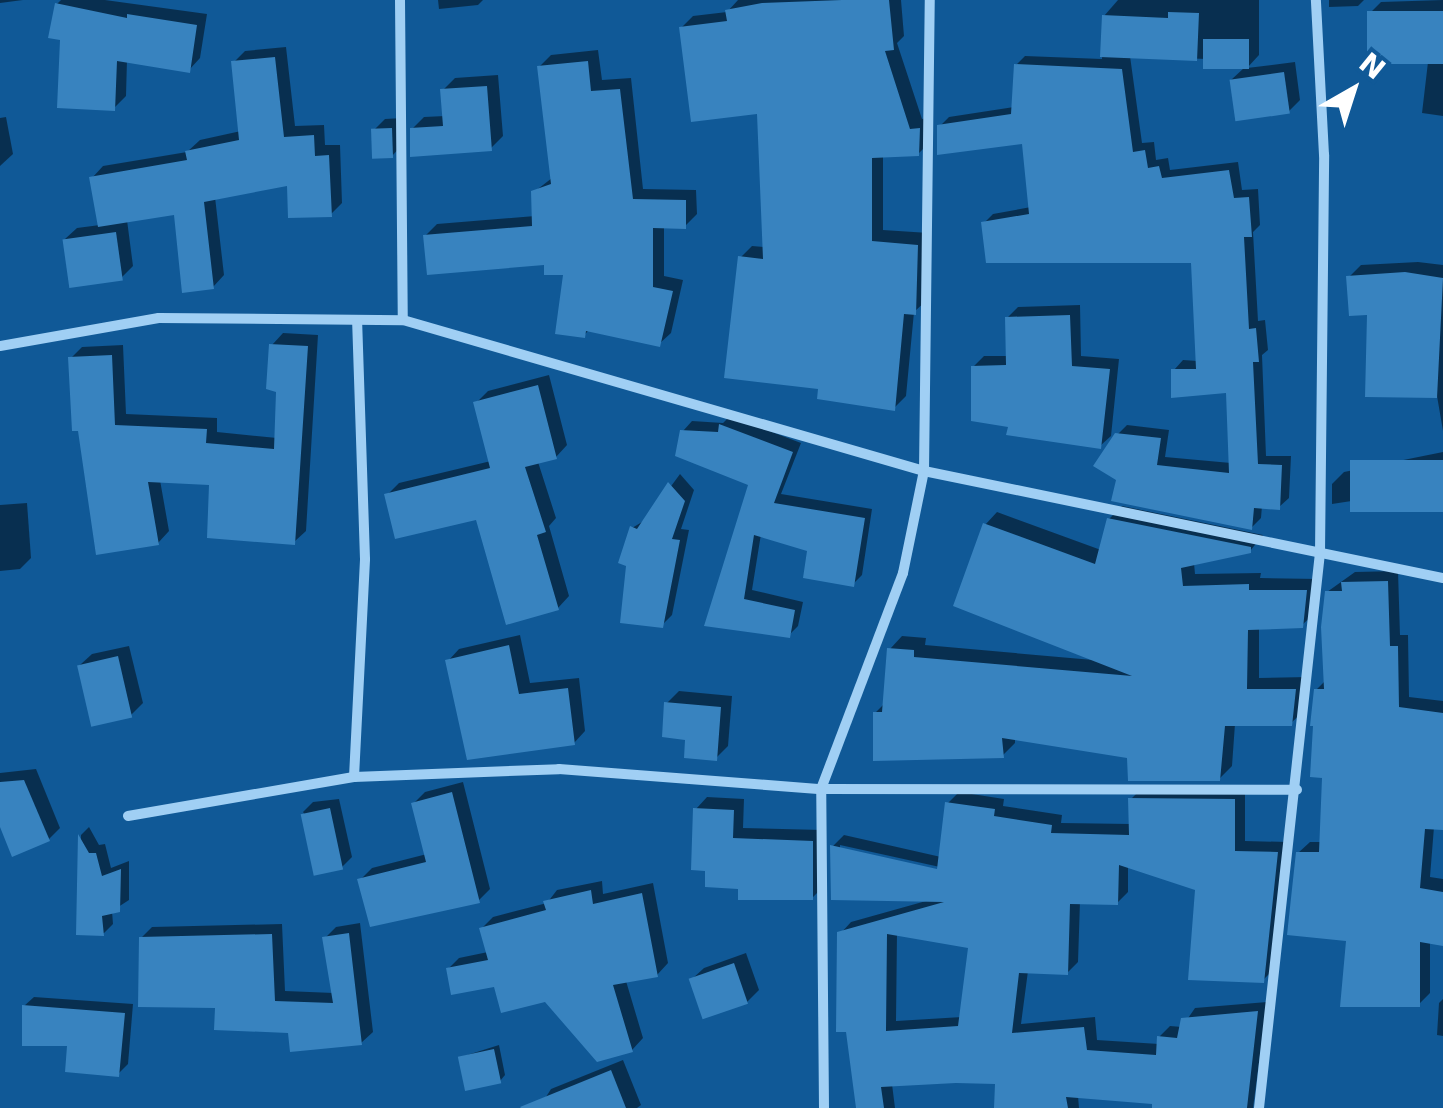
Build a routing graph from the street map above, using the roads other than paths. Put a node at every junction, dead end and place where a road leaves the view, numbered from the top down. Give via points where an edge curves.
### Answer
1 (400, 0) edge
2 (930, 0) edge
3 (1316, 0) edge
4 (358, 320) junction
5 (402, 320) junction
6 (0, 346) edge
7 (924, 470) junction
8 (1320, 553) junction
9 (1443, 578) edge
10 (354, 777) junction
11 (820, 790) junction
12 (1297, 790) junction
13 (128, 816) dead end
14 (824, 1108) edge
15 (1259, 1108) edge

1 - 5 street
2 - 7 street
3 - 8 street via 1324,155
4 - 5 street
4 - 6 street via 159,318
4 - 10 street via 366,559
5 - 7 street
7 - 8 street
7 - 11 street via 903,573
8 - 9 street
8 - 12 street
10 - 11 street via 559,769
10 - 13 street
11 - 12 street
11 - 14 street
12 - 15 street

